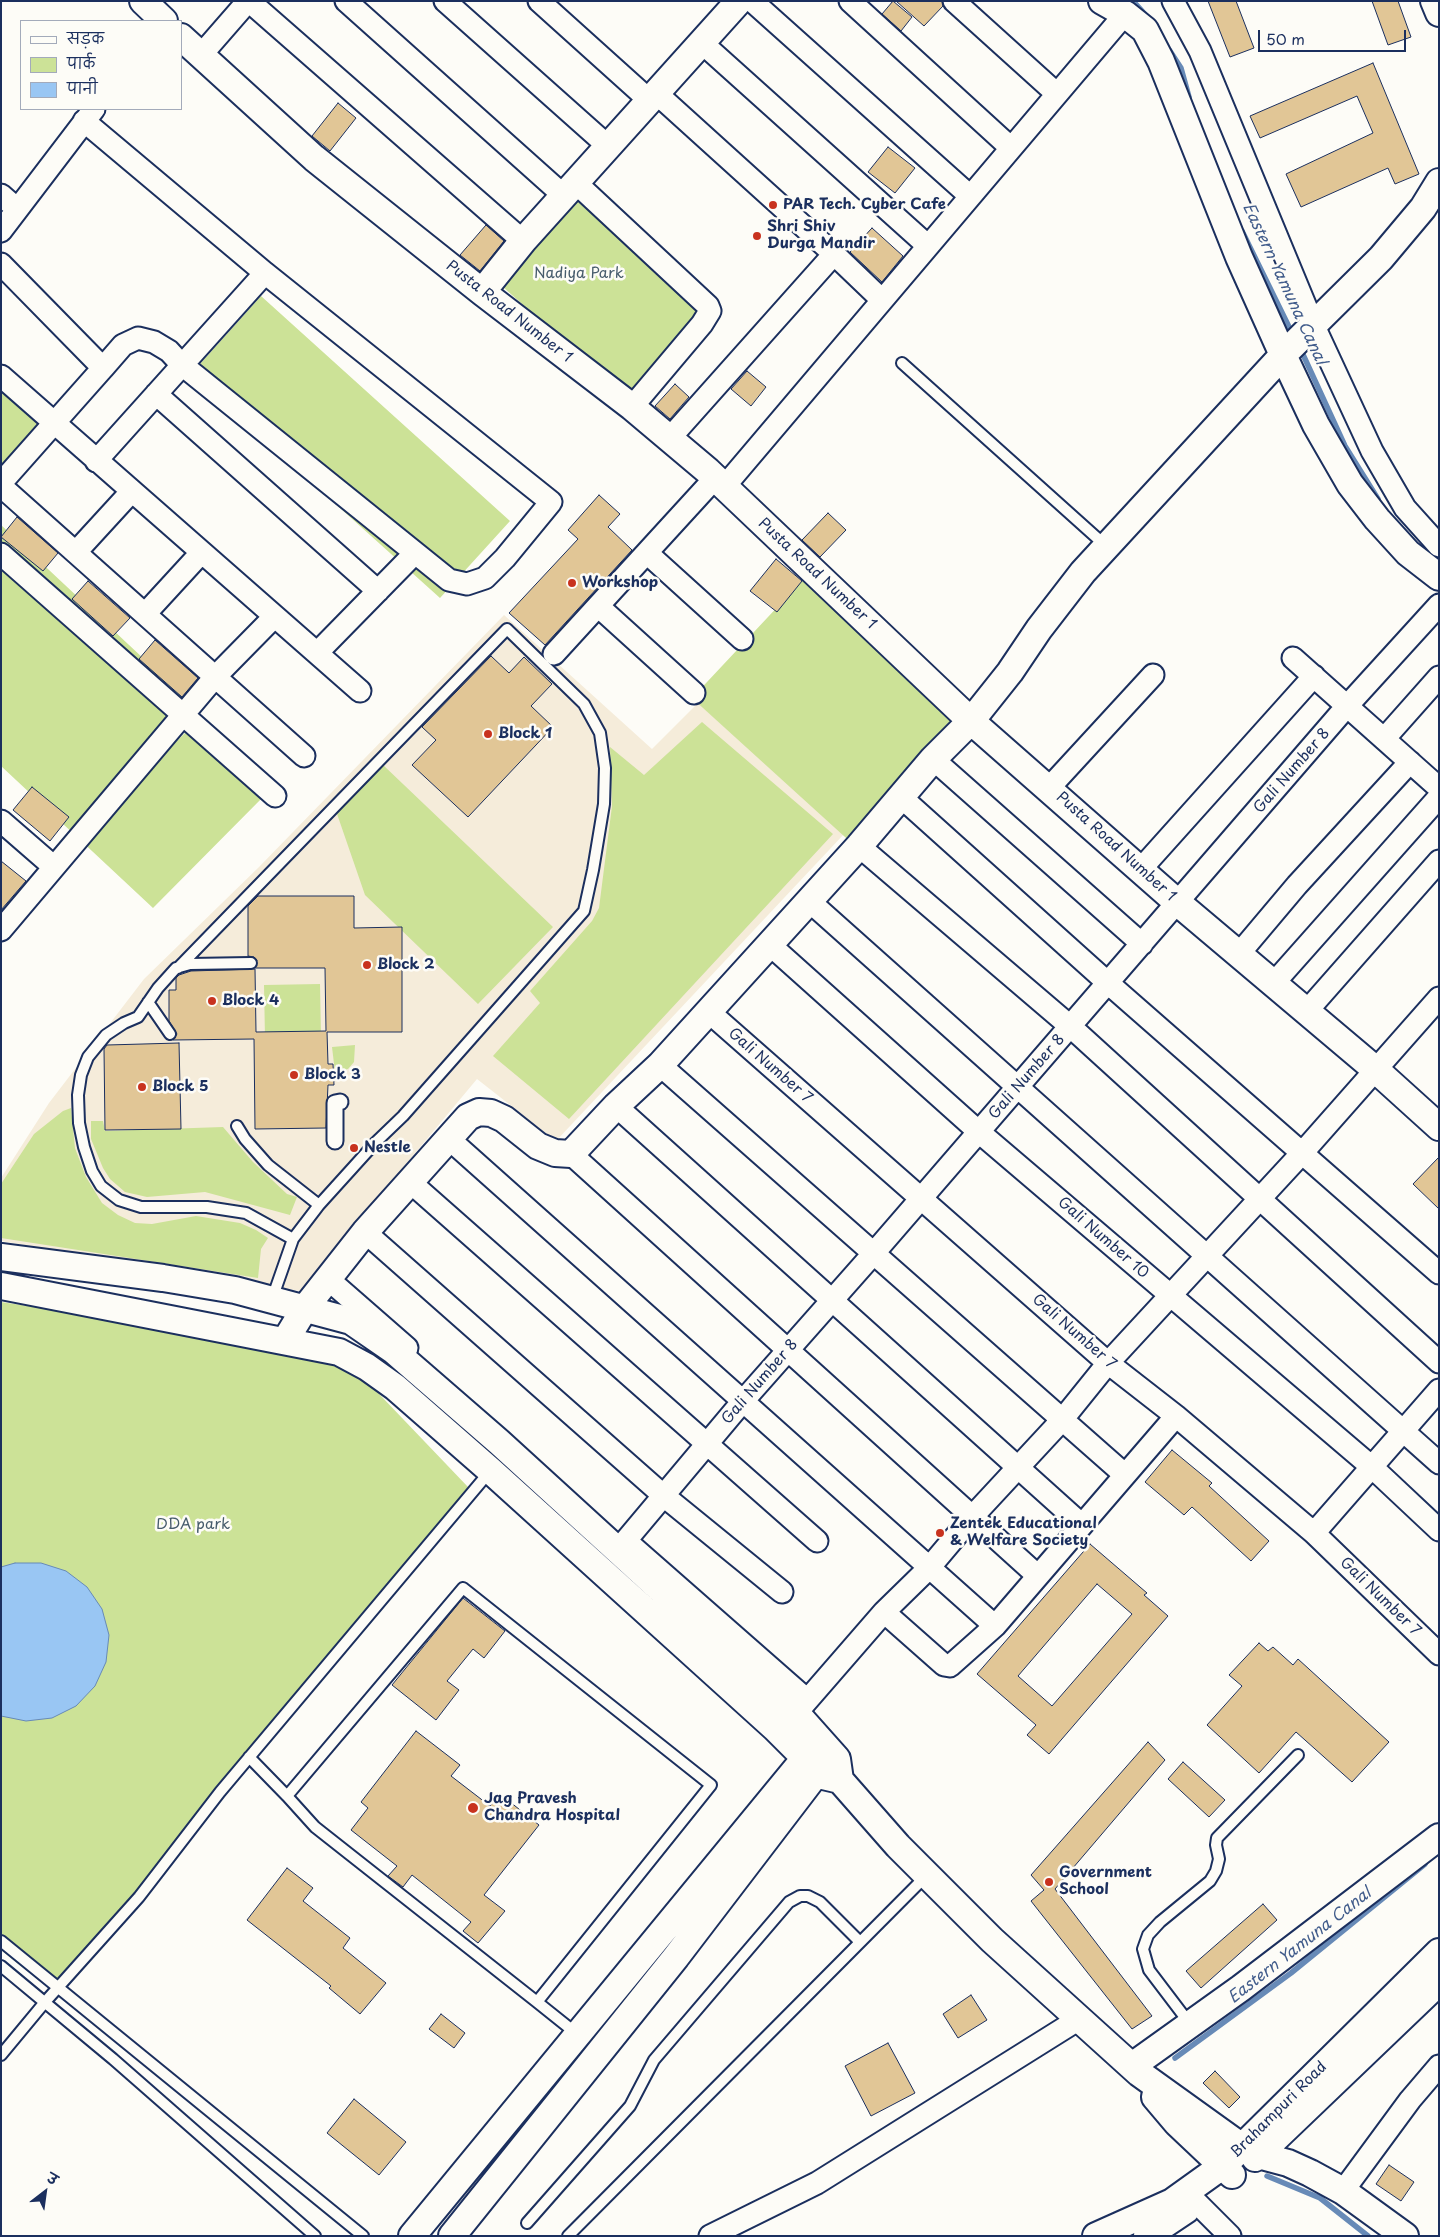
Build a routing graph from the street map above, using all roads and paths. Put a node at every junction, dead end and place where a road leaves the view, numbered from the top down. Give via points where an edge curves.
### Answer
1 (143, 1) edge
2 (249, 1) edge
3 (346, 1) edge
4 (445, 1) edge
5 (539, 1) edge
6 (739, 1) edge
7 (752, 1) edge
8 (850, 1) edge
9 (954, 1) edge
10 (1102, 1) edge
11 (1173, 1) edge
12 (1434, 1) edge
13 (1439, 13) edge
14 (1125, 14) junction
15 (163, 20) edge
16 (182, 38) edge
17 (701, 42) junction
18 (201, 55) junction
19 (1057, 94) junction
20 (652, 96) junction
21 (89, 115) edge
22 (609, 147) junction
23 (1011, 148) junction
24 (1439, 182) edge
25 (570, 189) junction
26 (970, 196) junction
27 (9, 202) edge
28 (1, 231) edge
29 (522, 241) junction
30 (928, 246) junction
31 (834, 254) junction
32 (1, 264) edge
33 (265, 274) junction
34 (482, 292) junction
35 (882, 300) junction
36 (1311, 326) junction
37 (1286, 352) junction
38 (902, 363) dead end
39 (182, 364) junction
40 (103, 368) junction
41 (1, 376) edge
42 (156, 394) junction
43 (632, 407) junction
44 (54, 424) junction
45 (669, 439) junction
46 (96, 461) junction
47 (719, 483) junction
48 (1, 485) edge
49 (131, 492) junction
50 (1107, 546) junction
51 (1439, 546) edge
52 (76, 552) junction
53 (647, 552) junction
54 (201, 553) junction
55 (415, 553) junction
56 (1, 554) edge
57 (1439, 577) edge
58 (378, 591) junction
59 (1439, 605) edge
60 (598, 606) junction
61 (144, 614) junction
62 (274, 617) junction
63 (742, 639) dead end
64 (316, 653) junction
65 (554, 654) dead end
66 (1293, 658) dead end
67 (1153, 675) dead end
68 (1314, 676) junction
69 (215, 677) junction
70 (1439, 677) edge
71 (360, 691) dead end
72 (694, 693) dead end
73 (1347, 706) junction
74 (184, 714) junction
75 (971, 721) junction
76 (1384, 739) junction
77 (304, 756) dead end
78 (933, 759) junction
79 (1410, 762) junction
80 (1049, 788) junction
81 (1439, 788) edge
82 (275, 796) dead end
83 (901, 797) junction
84 (1439, 797) edge
85 (1, 821) edge
86 (859, 846) junction
87 (1439, 861) edge
88 (54, 867) junction
89 (1140, 870) junction
90 (808, 900) junction
91 (1178, 903) junction
92 (1, 930) edge
93 (769, 944) junction
94 (1142, 944) junction
95 (1238, 954) junction
96 (250, 963) dead end
97 (178, 968) junction
98 (1108, 983) junction
99 (1273, 984) junction
100 (1439, 998) edge
101 (148, 1002) junction
102 (709, 1012) junction
103 (1306, 1012) junction
104 (1071, 1027) junction
105 (170, 1034) dead end
106 (660, 1065) junction
107 (1376, 1070) junction
108 (1017, 1087) junction
109 (340, 1102) dead end
110 (616, 1106) junction
111 (237, 1126) dead end
112 (1439, 1127) edge
113 (979, 1132) junction
114 (448, 1138) junction
115 (336, 1141) dead end
116 (1303, 1152) junction
117 (570, 1154) junction
118 (409, 1181) junction
119 (921, 1198) junction
120 (1260, 1199) junction
121 (318, 1205) junction
122 (365, 1232) junction
123 (293, 1239) junction
124 (874, 1254) junction
125 (1207, 1256) junction
126 (1, 1257) edge
127 (1439, 1273) edge
128 (328, 1279) junction
129 (1, 1286) edge
130 (1170, 1296) junction
131 (272, 1300) junction
132 (831, 1301) junction
133 (305, 1308) junction
134 (285, 1341) junction
135 (788, 1350) junction
136 (1439, 1362) edge
137 (1108, 1363) junction
138 (1439, 1390) edge
139 (743, 1401) junction
140 (1176, 1416) junction
141 (1062, 1420) junction
142 (1404, 1432) junction
143 (707, 1445) junction
144 (500, 1461) junction
145 (1439, 1463) edge
146 (1018, 1468) junction
147 (1373, 1468) junction
148 (1124, 1474) junction
149 (664, 1496) junction
150 (972, 1517) junction
151 (1082, 1525) junction
152 (1439, 1530) edge
153 (1314, 1533) junction
154 (817, 1542) dead end
155 (622, 1546) junction
156 (929, 1568) junction
157 (1038, 1576) junction
158 (782, 1592) dead end
159 (884, 1612) junction
160 (995, 1626) junction
161 (1439, 1654) edge
162 (802, 1706) junction
163 (1298, 1755) dead end
164 (249, 1757) junction
165 (823, 1761) junction
166 (287, 1796) junction
167 (1439, 1836) edge
168 (927, 1875) junction
169 (1, 1941) edge
170 (860, 1942) junction
171 (1439, 1952) edge
172 (1, 1966) edge
173 (1439, 1982) edge
174 (58, 1987) junction
175 (45, 2002) junction
176 (537, 2002) junction
177 (1079, 2018) junction
178 (1191, 2025) junction
179 (578, 2034) junction
180 (1, 2055) edge
181 (1439, 2066) edge
182 (1135, 2070) junction
183 (1250, 2151) junction
184 (1227, 2170) junction
185 (1343, 2191) junction
186 (1192, 2197) junction
187 (527, 2223) dead end
188 (315, 2236) edge
189 (364, 2236) edge
190 (412, 2236) edge
191 (452, 2236) edge
192 (568, 2236) edge
193 (710, 2236) edge
194 (1096, 2236) edge
195 (1147, 2236) edge
196 (1230, 2236) edge
197 (1405, 2236) edge

1 - 15 street
2 - 18 street
2 - 29 street
3 - 25 street
4 - 22 street
5 - 20 street
6 - 17 street
7 - 26 street
8 - 23 street
9 - 19 street
10 - 14 street
11 - 36 street via 1200,51
12 - 13 street
14 - 19 street
14 - 37 street via 1145,30 1161,61 1239,257
16 - 18 street, Pusta Road Number 1
17 - 20 street
17 - 30 street
18 - 34 street, Pusta Road Number 1 via 314,158
19 - 23 street
20 - 22 street
20 - 31 street
21 - 27 street
21 - 33 street
22 - 25 street
23 - 26 street
24 - 36 street via 1423,208 1381,258
25 - 29 street
25 - 43 street via 710,311
26 - 30 street
27 - 28 street
29 - 34 street
30 - 35 street
31 - 35 street
31 - 45 street
32 - 40 street
33 - 39 street
33 - 55 street via 551,502 485,578 467,584 449,580
34 - 43 street, Pusta Road Number 1
35 - 47 street
36 - 37 street
36 - 51 street via 1372,451 1404,508
37 - 50 street
37 - 57 street via 1316,425 1350,484 1408,553
38 - 50 lane
39 - 40 street via 154,342 138,338 123,345
39 - 42 street
39 - 55 street
40 - 44 street
41 - 44 street
42 - 46 street
42 - 58 street
43 - 45 street, Pusta Road Number 1
44 - 46 street
44 - 48 street
45 - 47 street, Pusta Road Number 1
46 - 49 street
47 - 53 street
47 - 75 street, Pusta Road Number 1
48 - 52 street
49 - 52 street
49 - 54 street
50 - 75 street via 1039,628 1010,672
52 - 61 street
53 - 60 street
53 - 63 street
54 - 61 street
54 - 62 street
55 - 58 street
56 - 74 street
58 - 64 street
59 - 73 street, Gali Number 8
60 - 65 street
60 - 72 street
61 - 69 street
62 - 64 street
62 - 69 street
64 - 71 street
66 - 68 street
67 - 80 street
68 - 73 street
68 - 89 street
69 - 74 street
69 - 77 street
70 - 76 street
73 - 76 street
73 - 91 street, Gali Number 8
74 - 82 street
74 - 88 street
75 - 78 street
75 - 80 street, Pusta Road Number 1
76 - 79 street
78 - 83 street
78 - 94 street
79 - 81 street
79 - 95 street
80 - 89 street, Pusta Road Number 1
83 - 86 street
83 - 98 street
84 - 99 street
85 - 88 street
86 - 90 street
86 - 104 street
87 - 103 street
88 - 92 street
89 - 91 street, Pusta Road Number 1
90 - 93 street
90 - 108 street
91 - 94 street, Gali Number 8
91 - 95 street, Pusta Road Number 1
93 - 102 street
93 - 113 street, Gali Number 10
94 - 98 street, Gali Number 8
95 - 99 street, Pusta Road Number 1
96 - 97 lane via 190,964
97 - 101 lane
97 - 121 lane via 507,629 584,704 600,734 605,768 604,804 584,911 403,1116
98 - 104 street, Gali Number 8
98 - 116 street
99 - 103 street, Pusta Road Number 1
100 - 107 street
101 - 105 lane
101 - 123 lane via 138,1017 106,1035 88,1057 81,1075 78,1095 84,1147 100,1186 119,1200 141,1207 207,1207 246,1213
102 - 106 street
102 - 119 street, Gali Number 7
103 - 107 street, Pusta Road Number 1
104 - 108 street, Gali Number 8
104 - 120 street
106 - 110 street
106 - 124 street
107 - 112 street, Pusta Road Number 1
107 - 116 street
108 - 113 street, Gali Number 8
108 - 125 street
109 - 115 street via 335,1103
110 - 117 street
110 - 132 street
111 - 121 lane via 268,1165
113 - 119 street, Gali Number 8
113 - 130 street, Gali Number 10
114 - 117 street via 468,1117 479,1112 504,1118 538,1146 555,1153
114 - 118 street
114 - 139 street
116 - 120 street
116 - 127 street
117 - 135 street
118 - 122 street
118 - 143 street
119 - 124 street, Gali Number 8
119 - 137 street, Gali Number 7
120 - 125 street
120 - 136 street
121 - 123 lane
122 - 128 street
122 - 149 street
123 - 131 lane
124 - 132 street, Gali Number 8
124 - 141 street
125 - 130 street
125 - 142 street
126 - 131 street via 163,1278
128 - 133 street
128 - 155 street
129 - 134 street
130 - 137 street
130 - 147 street, Gali Number 10
131 - 133 street
132 - 135 street, Gali Number 8
132 - 146 street
133 - 134 street
133 - 144 street via 351,1321 393,1350
134 - 144 street via 339,1352 367,1367
135 - 139 street, Gali Number 8
135 - 150 street
137 - 140 street, Gali Number 7
137 - 141 street
138 - 142 street
139 - 143 street, Gali Number 8
139 - 156 street
140 - 148 street
140 - 153 street, Gali Number 7
141 - 146 street
141 - 148 street
142 - 145 street
142 - 147 street
143 - 149 street, Gali Number 8
143 - 154 street
144 - 155 street
144 - 164 lane
144 - 165 street via 775,1728
146 - 150 street
146 - 151 street
147 - 152 street, Gali Number 10
147 - 153 street
148 - 151 street
149 - 155 street, Gali Number 8
149 - 158 street
150 - 156 street
150 - 157 street
151 - 157 street
153 - 161 street, Gali Number 7
155 - 162 street
156 - 159 street
156 - 160 street
157 - 160 street
159 - 160 street via 947,1666
159 - 162 street
162 - 165 street
163 - 178 lane via 1217,1838 1219,1859 1210,1881 1148,1935 1143,1949 1149,1970
164 - 166 lane
164 - 174 lane via 140,1897
165 - 168 street
165 - 179 street
165 - 191 street via 586,2070
166 - 176 lane via 315,1827
166 - 176 lane via 463,1588 711,1785
167 - 178 street
168 - 170 lane
168 - 177 street via 992,1940
169 - 174 lane
170 - 187 lane via 820,1902 808,1896 789,1902 654,2060 630,2106
170 - 192 lane
171 - 183 street, Brahampuri Road
172 - 175 lane
173 - 183 street, Brahampuri Road
174 - 175 lane
174 - 189 lane
175 - 180 lane
175 - 188 lane
176 - 179 lane
177 - 182 street
177 - 193 street via 817,2183
178 - 182 street
179 - 190 street
181 - 185 street
182 - 183 street
182 - 184 street via 1177,2123
183 - 184 street, Brahampuri Road
183 - 185 street via 1288,2163
184 - 186 street, Brahampuri Road
185 - 197 street
186 - 194 street, Brahampuri Road via 1172,2202
186 - 195 street, Brahampuri Road
186 - 196 street

